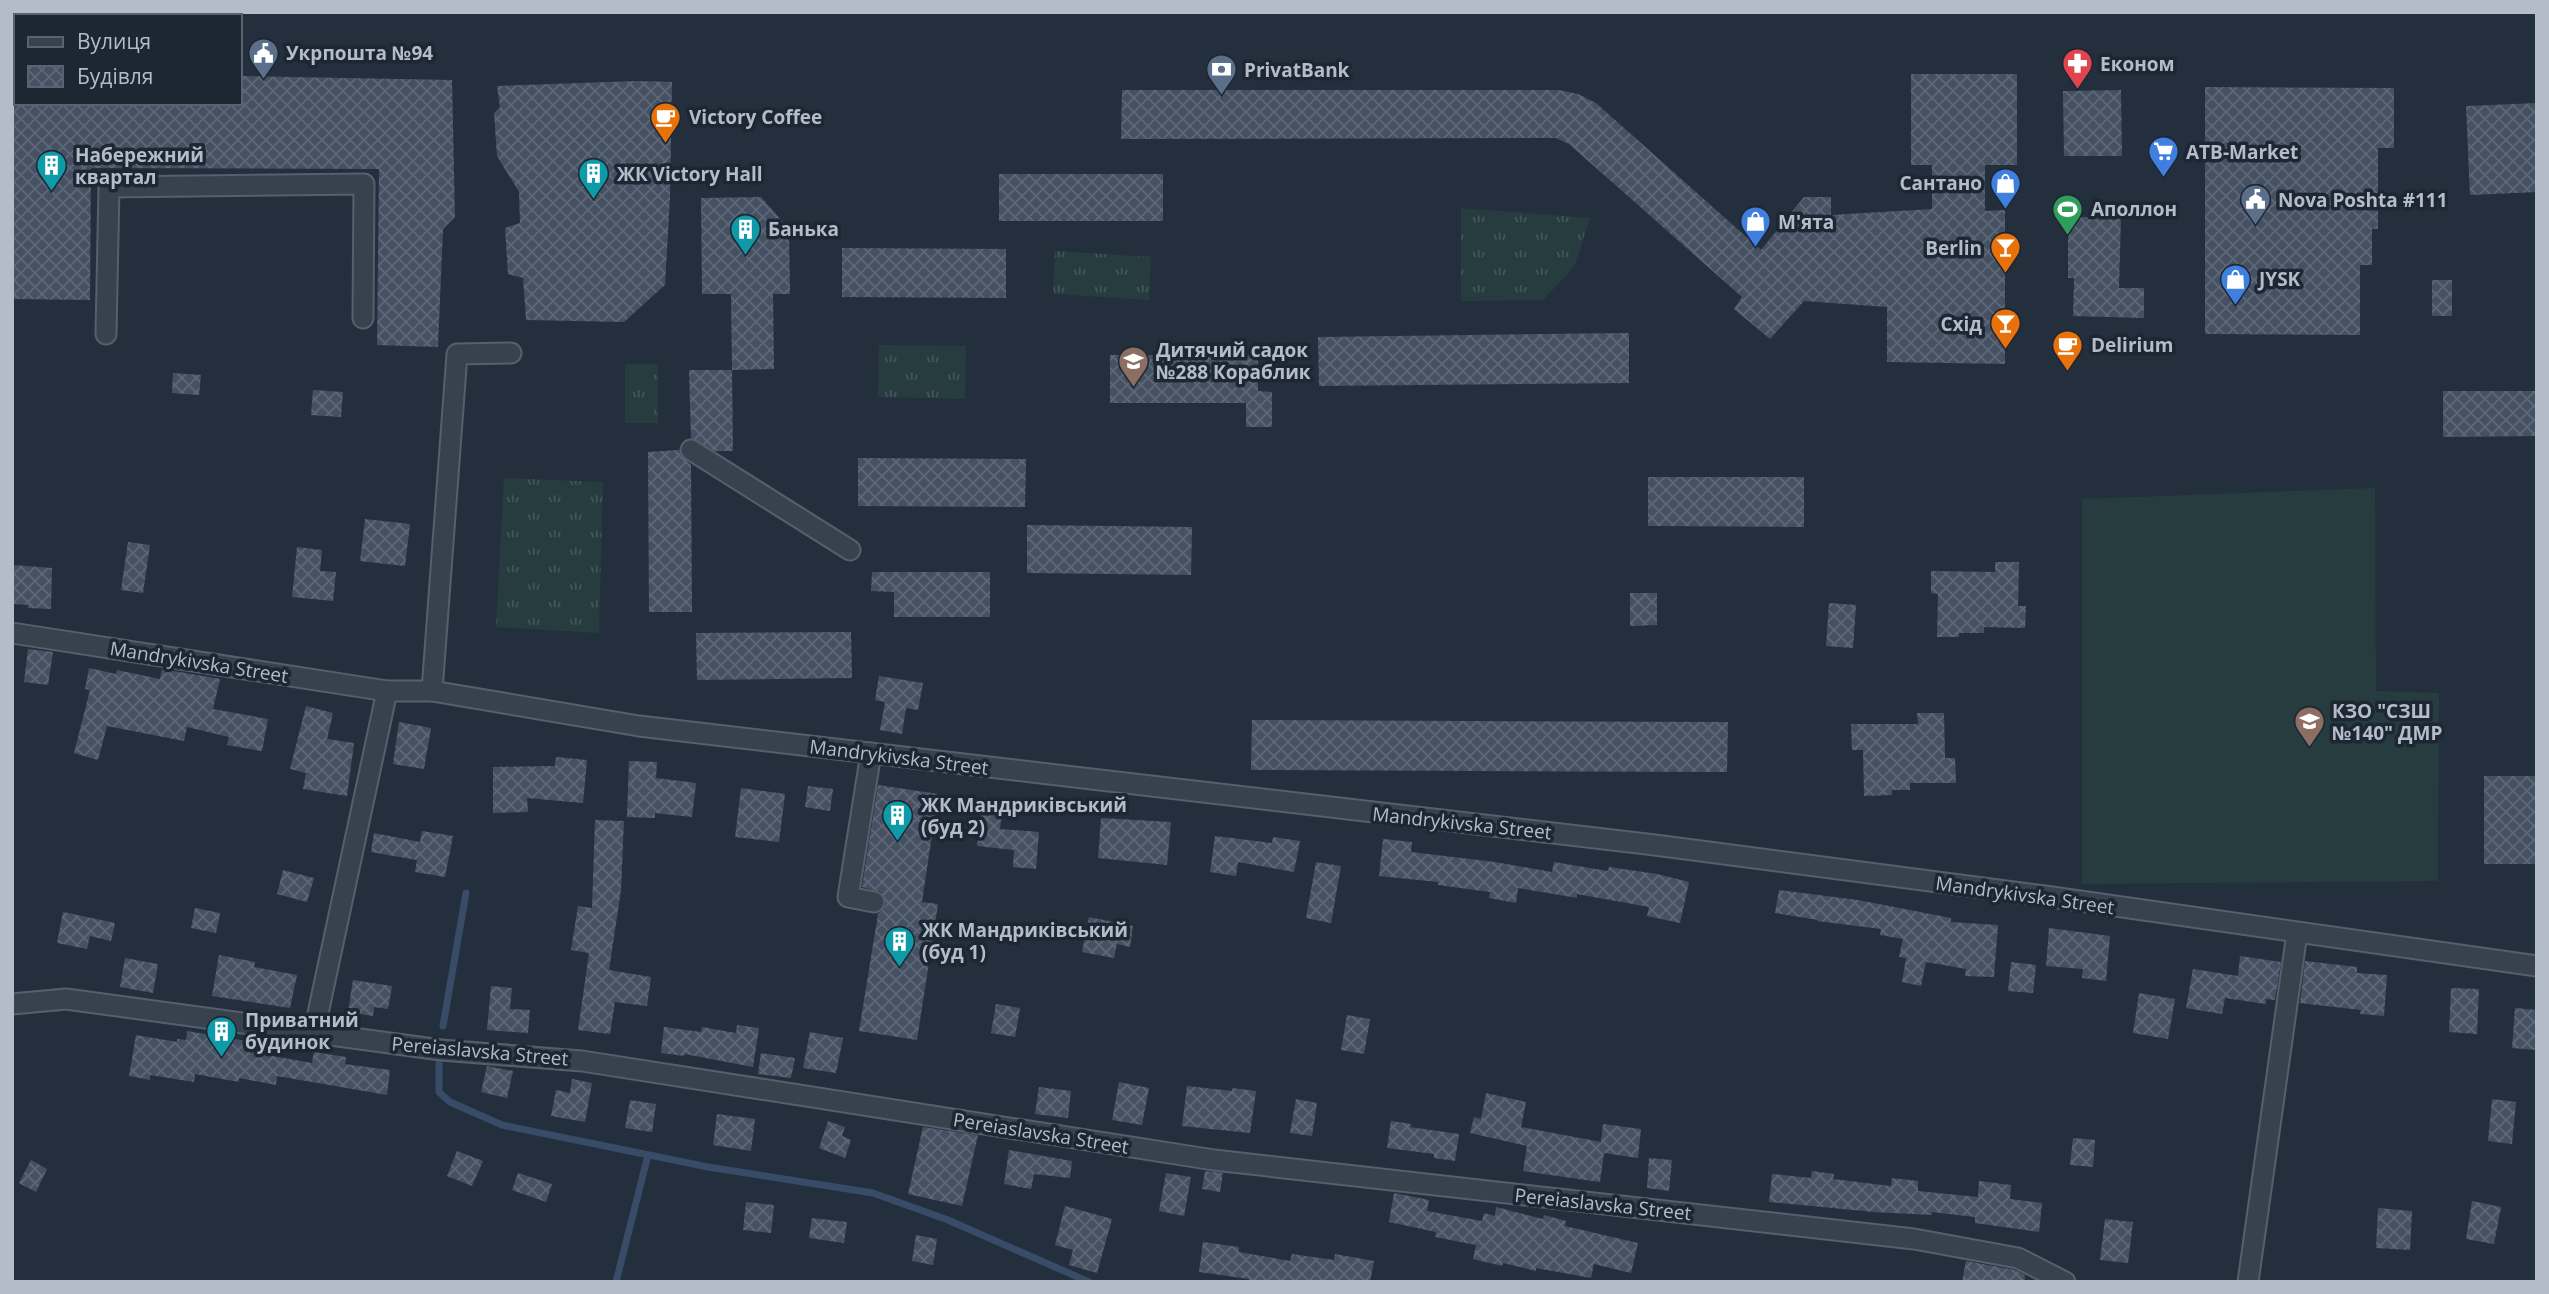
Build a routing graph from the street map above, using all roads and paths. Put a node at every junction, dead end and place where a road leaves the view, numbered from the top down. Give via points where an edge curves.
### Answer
1 (363, 318) dead end
2 (106, 334) dead end
3 (511, 353) dead end
4 (691, 450) dead end
5 (850, 550) dead end
6 (12, 633) edge
7 (387, 691) junction
8 (432, 691) junction
9 (871, 754) junction
10 (874, 902) dead end
11 (2297, 933) junction
12 (2537, 966) edge
13 (12, 1004) edge
14 (314, 1032) junction
15 (2065, 1282) edge
16 (2248, 1282) edge

1 - 2 street via 364,184 109,187
3 - 8 street via 457,354
4 - 5 street
6 - 7 street, Mandrykivska Street
7 - 8 street, Mandrykivska Street
7 - 14 street
8 - 9 street, Mandrykivska Street via 639,726
9 - 10 street via 848,897
9 - 11 street, Mandrykivska Street via 1655,845
11 - 12 street, Mandrykivska Street
11 - 16 street
13 - 14 street, Pereiaslavska Street via 66,999
14 - 15 street, Pereiaslavska Street via 441,1050 582,1060 1214,1160 1914,1239 2018,1258

